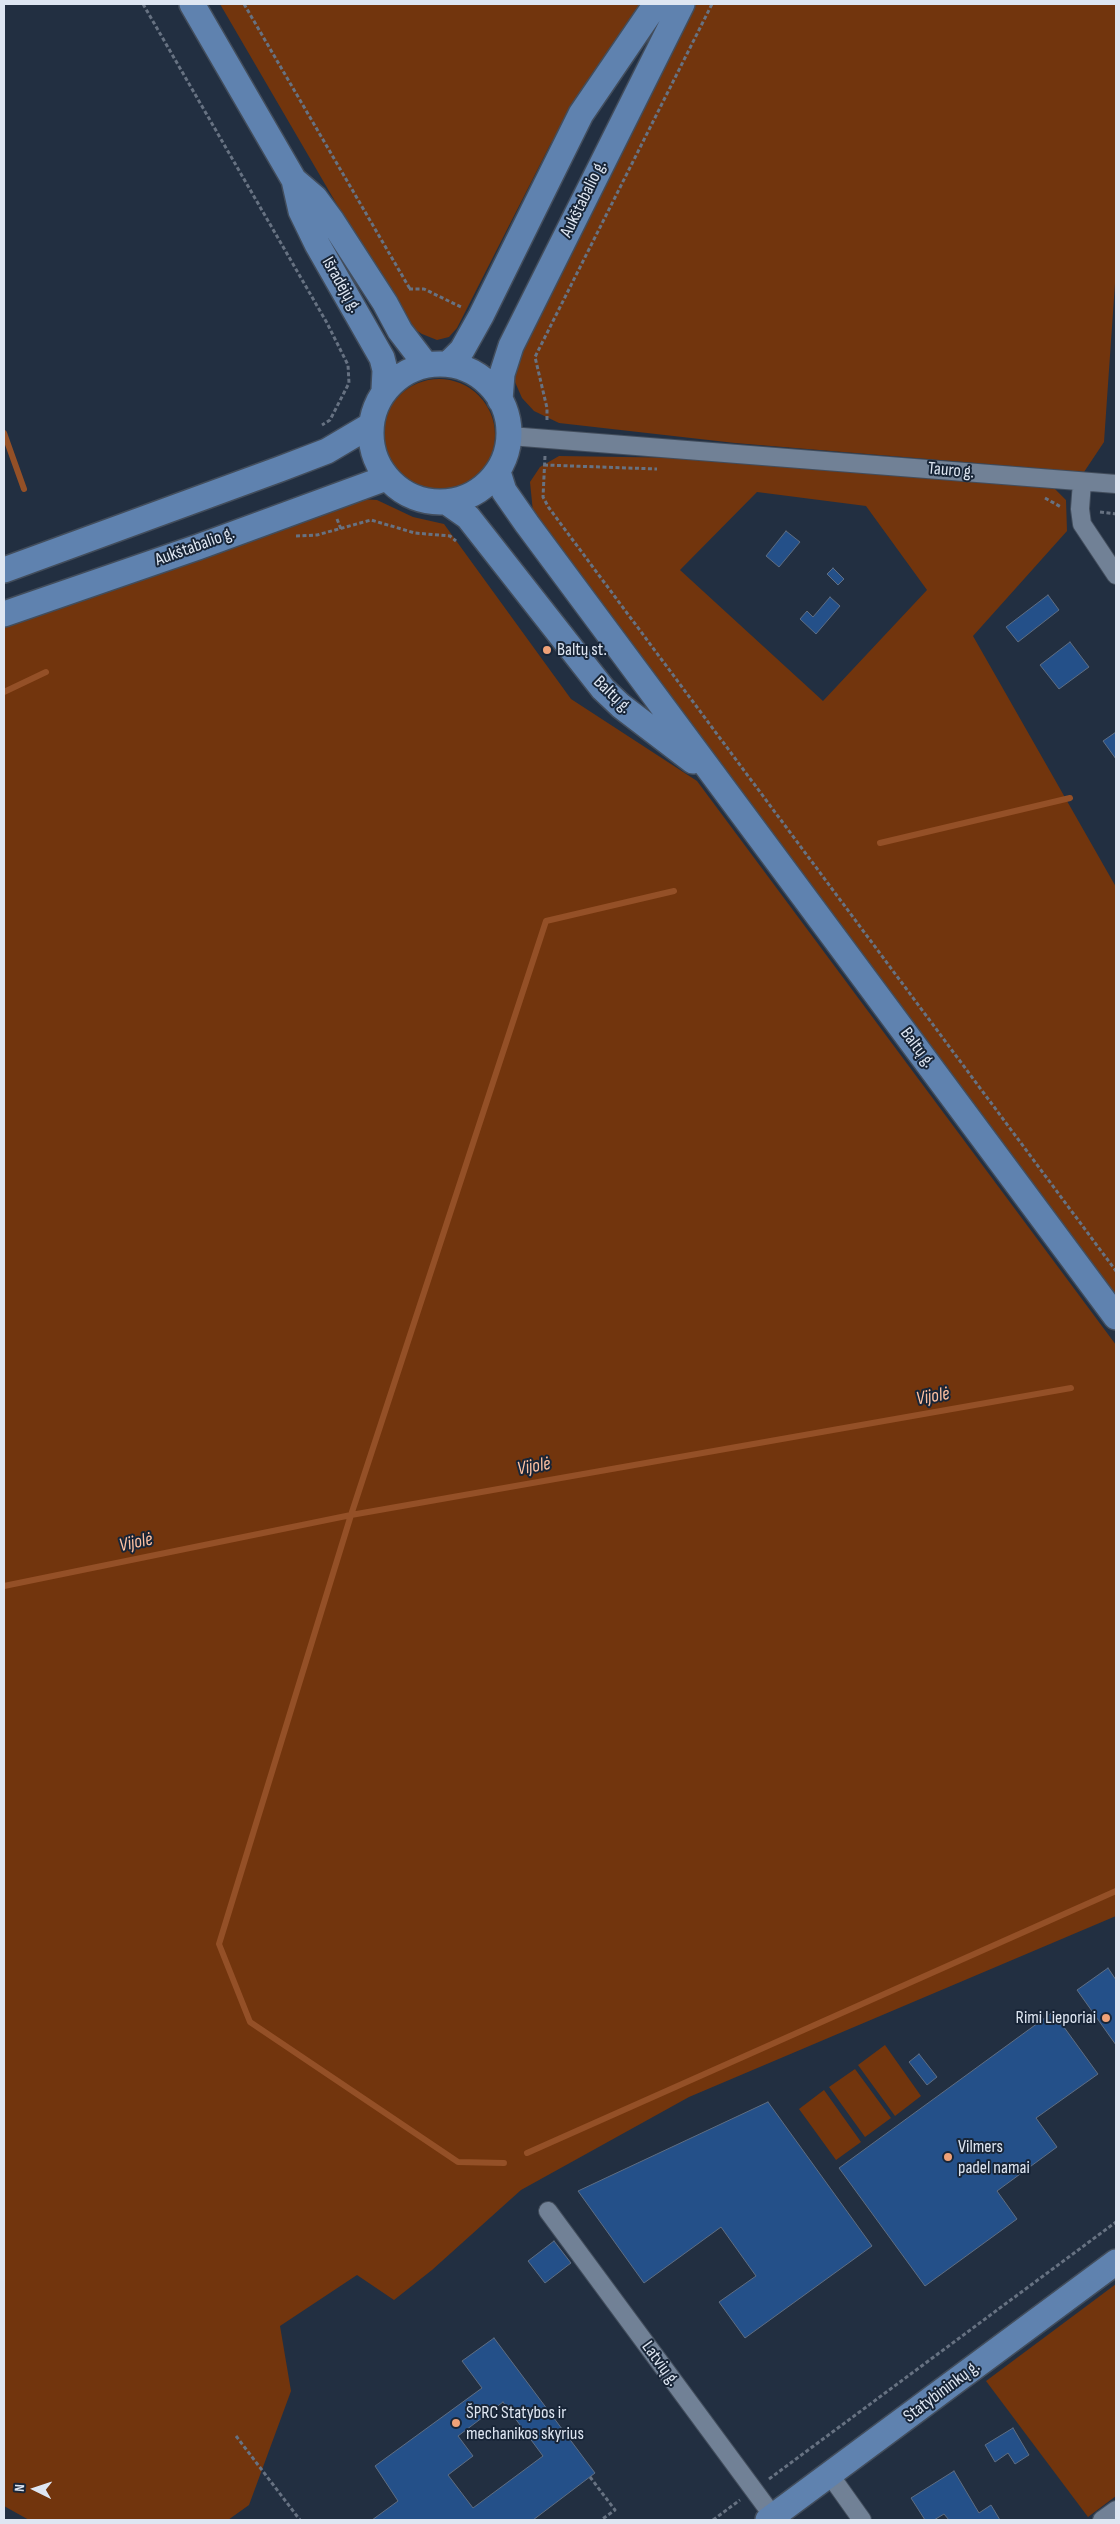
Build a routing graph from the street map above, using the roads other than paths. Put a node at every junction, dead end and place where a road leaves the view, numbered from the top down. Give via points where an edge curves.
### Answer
1 (192, 4) edge
2 (656, 4) edge
3 (682, 4) edge
4 (294, 180) junction
5 (437, 365) junction
6 (384, 390) junction
7 (500, 400) junction
8 (371, 425) junction
9 (510, 436) junction
10 (498, 472) junction
11 (386, 478) junction
12 (1082, 482) junction
13 (1116, 484) edge
14 (448, 503) junction
15 (4, 570) edge
16 (1116, 575) edge
17 (4, 614) edge
18 (717, 779) junction
19 (1116, 1317) edge
20 (548, 2211) dead end
21 (1116, 2262) edge
22 (830, 2475) junction
23 (1116, 2510) edge
24 (770, 2518) edge
25 (862, 2520) edge
26 (1102, 2520) edge

1 - 4 main road, Išradėjų g.
2 - 5 main road via 581,114 462,350
3 - 7 main road, Aukštabalio g. via 511,346 502,374
4 - 5 main road, Išradėjų g. via 315,198 332,220 400,331
4 - 6 main road, Išradėjų g. via 301,211 313,236 382,358
5 - 6 main road via 396,377
5 - 7 main road via 469,370 487,382
6 - 8 main road
7 - 9 main road via 508,417
8 - 11 main road via 371,444 376,462
8 - 15 main road via 327,450 280,469
9 - 10 main road
9 - 12 street, Tauro g.
10 - 14 main road via 467,498
10 - 18 main road, Baltų g. via 504,490 523,517
11 - 14 main road via 404,493 425,502
11 - 17 main road, Aukštabalio g.
12 - 13 street, Tauro g.
12 - 16 street via 1082,524
14 - 18 main road, Baltų g. via 468,517 603,689 620,706
18 - 19 main road, Baltų g.
20 - 24 street, Latvių g. via 754,2490
21 - 22 main road, Statybininkų g.
22 - 24 main road, Statybininkų g.
22 - 25 street
23 - 26 street

